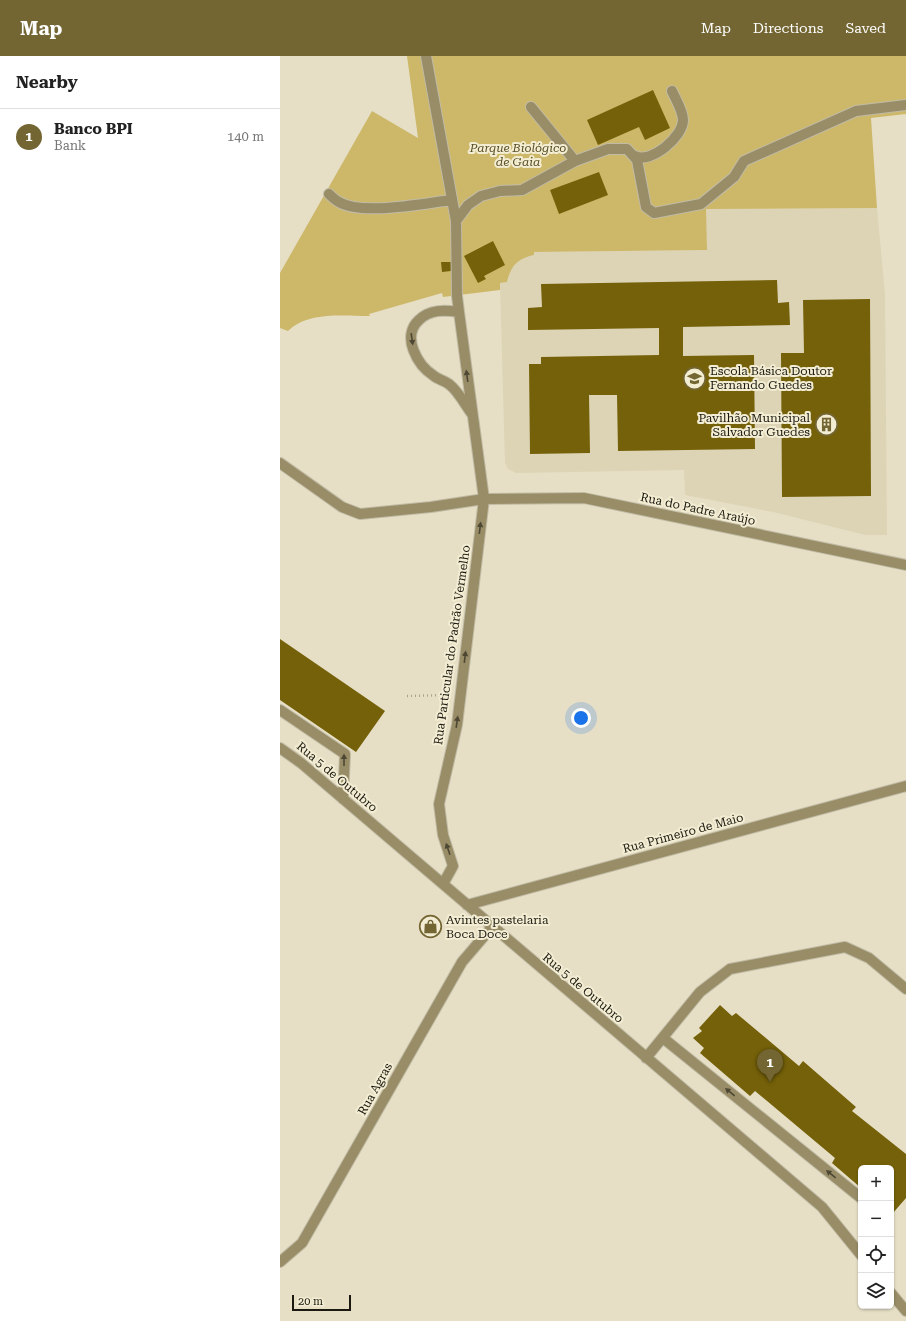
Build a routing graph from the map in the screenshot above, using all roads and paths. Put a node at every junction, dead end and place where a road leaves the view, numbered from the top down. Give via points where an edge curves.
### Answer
1 (426, 56) edge
2 (672, 91) dead end
3 (906, 105) edge
4 (531, 107) dead end
5 (635, 156) junction
6 (574, 161) junction
7 (329, 194) dead end
8 (452, 200) junction
9 (456, 222) junction
10 (459, 312) junction
11 (472, 414) junction
12 (280, 463) edge
13 (484, 499) junction
14 (906, 565) edge
15 (460, 695) junction
16 (408, 696) dead end
17 (280, 710) edge
18 (280, 748) edge
19 (906, 786) edge
20 (343, 799) junction
21 (443, 884) junction
22 (467, 905) junction
23 (492, 927) junction
24 (906, 990) edge
25 (663, 1038) junction
26 (646, 1058) junction
27 (858, 1196) edge
28 (858, 1251) edge
29 (280, 1262) edge
30 (894, 1296) edge
31 (906, 1311) edge

1 - 8 street, Rua Particular do Padrão Vermelho
2 - 5 street via 683,119 682,127 675,139 661,150 644,157
3 - 5 street via 856,111 744,161 734,176 701,204 654,214 646,207
4 - 6 street
5 - 6 street via 627,149 615,148
6 - 9 street via 522,190 500,191 481,196 468,205
7 - 8 street via 346,205 373,208 394,208
8 - 9 street, Rua Particular do Padrão Vermelho
9 - 10 street, Rua Particular do Padrão Vermelho
11 -> 10 street, Rua Particular do Padrão Vermelho
10 -> 11 street via 443,310 424,315 413,325 410,337 418,361 433,376 451,385
11 - 13 street, Rua Particular do Padrão Vermelho
12 - 13 street, Rua do Padre Araújo via 350,512 360,514
13 - 14 street, Rua do Padre Araújo via 584,498
15 -> 13 street, Rua Particular do Padrão Vermelho
15 - 16 path
21 -> 15 street, Rua Particular do Padrão Vermelho via 453,866 443,835 439,804 457,725
20 -> 17 street via 345,754
18 - 20 street, Rua 5 de Outubro
19 - 22 street, Rua Primeiro de Maio
20 - 21 street, Rua 5 de Outubro
21 - 22 street, Rua 5 de Outubro
22 - 23 street, Rua 5 de Outubro
23 - 26 street, Rua 5 de Outubro
23 - 29 street, Rua Agras via 462,962 302,1243
24 - 25 street via 869,958 845,947 730,969 700,992
25 - 26 street
27 -> 25 street
26 - 28 street, Rua 5 de Outubro via 822,1207
30 - 31 street

